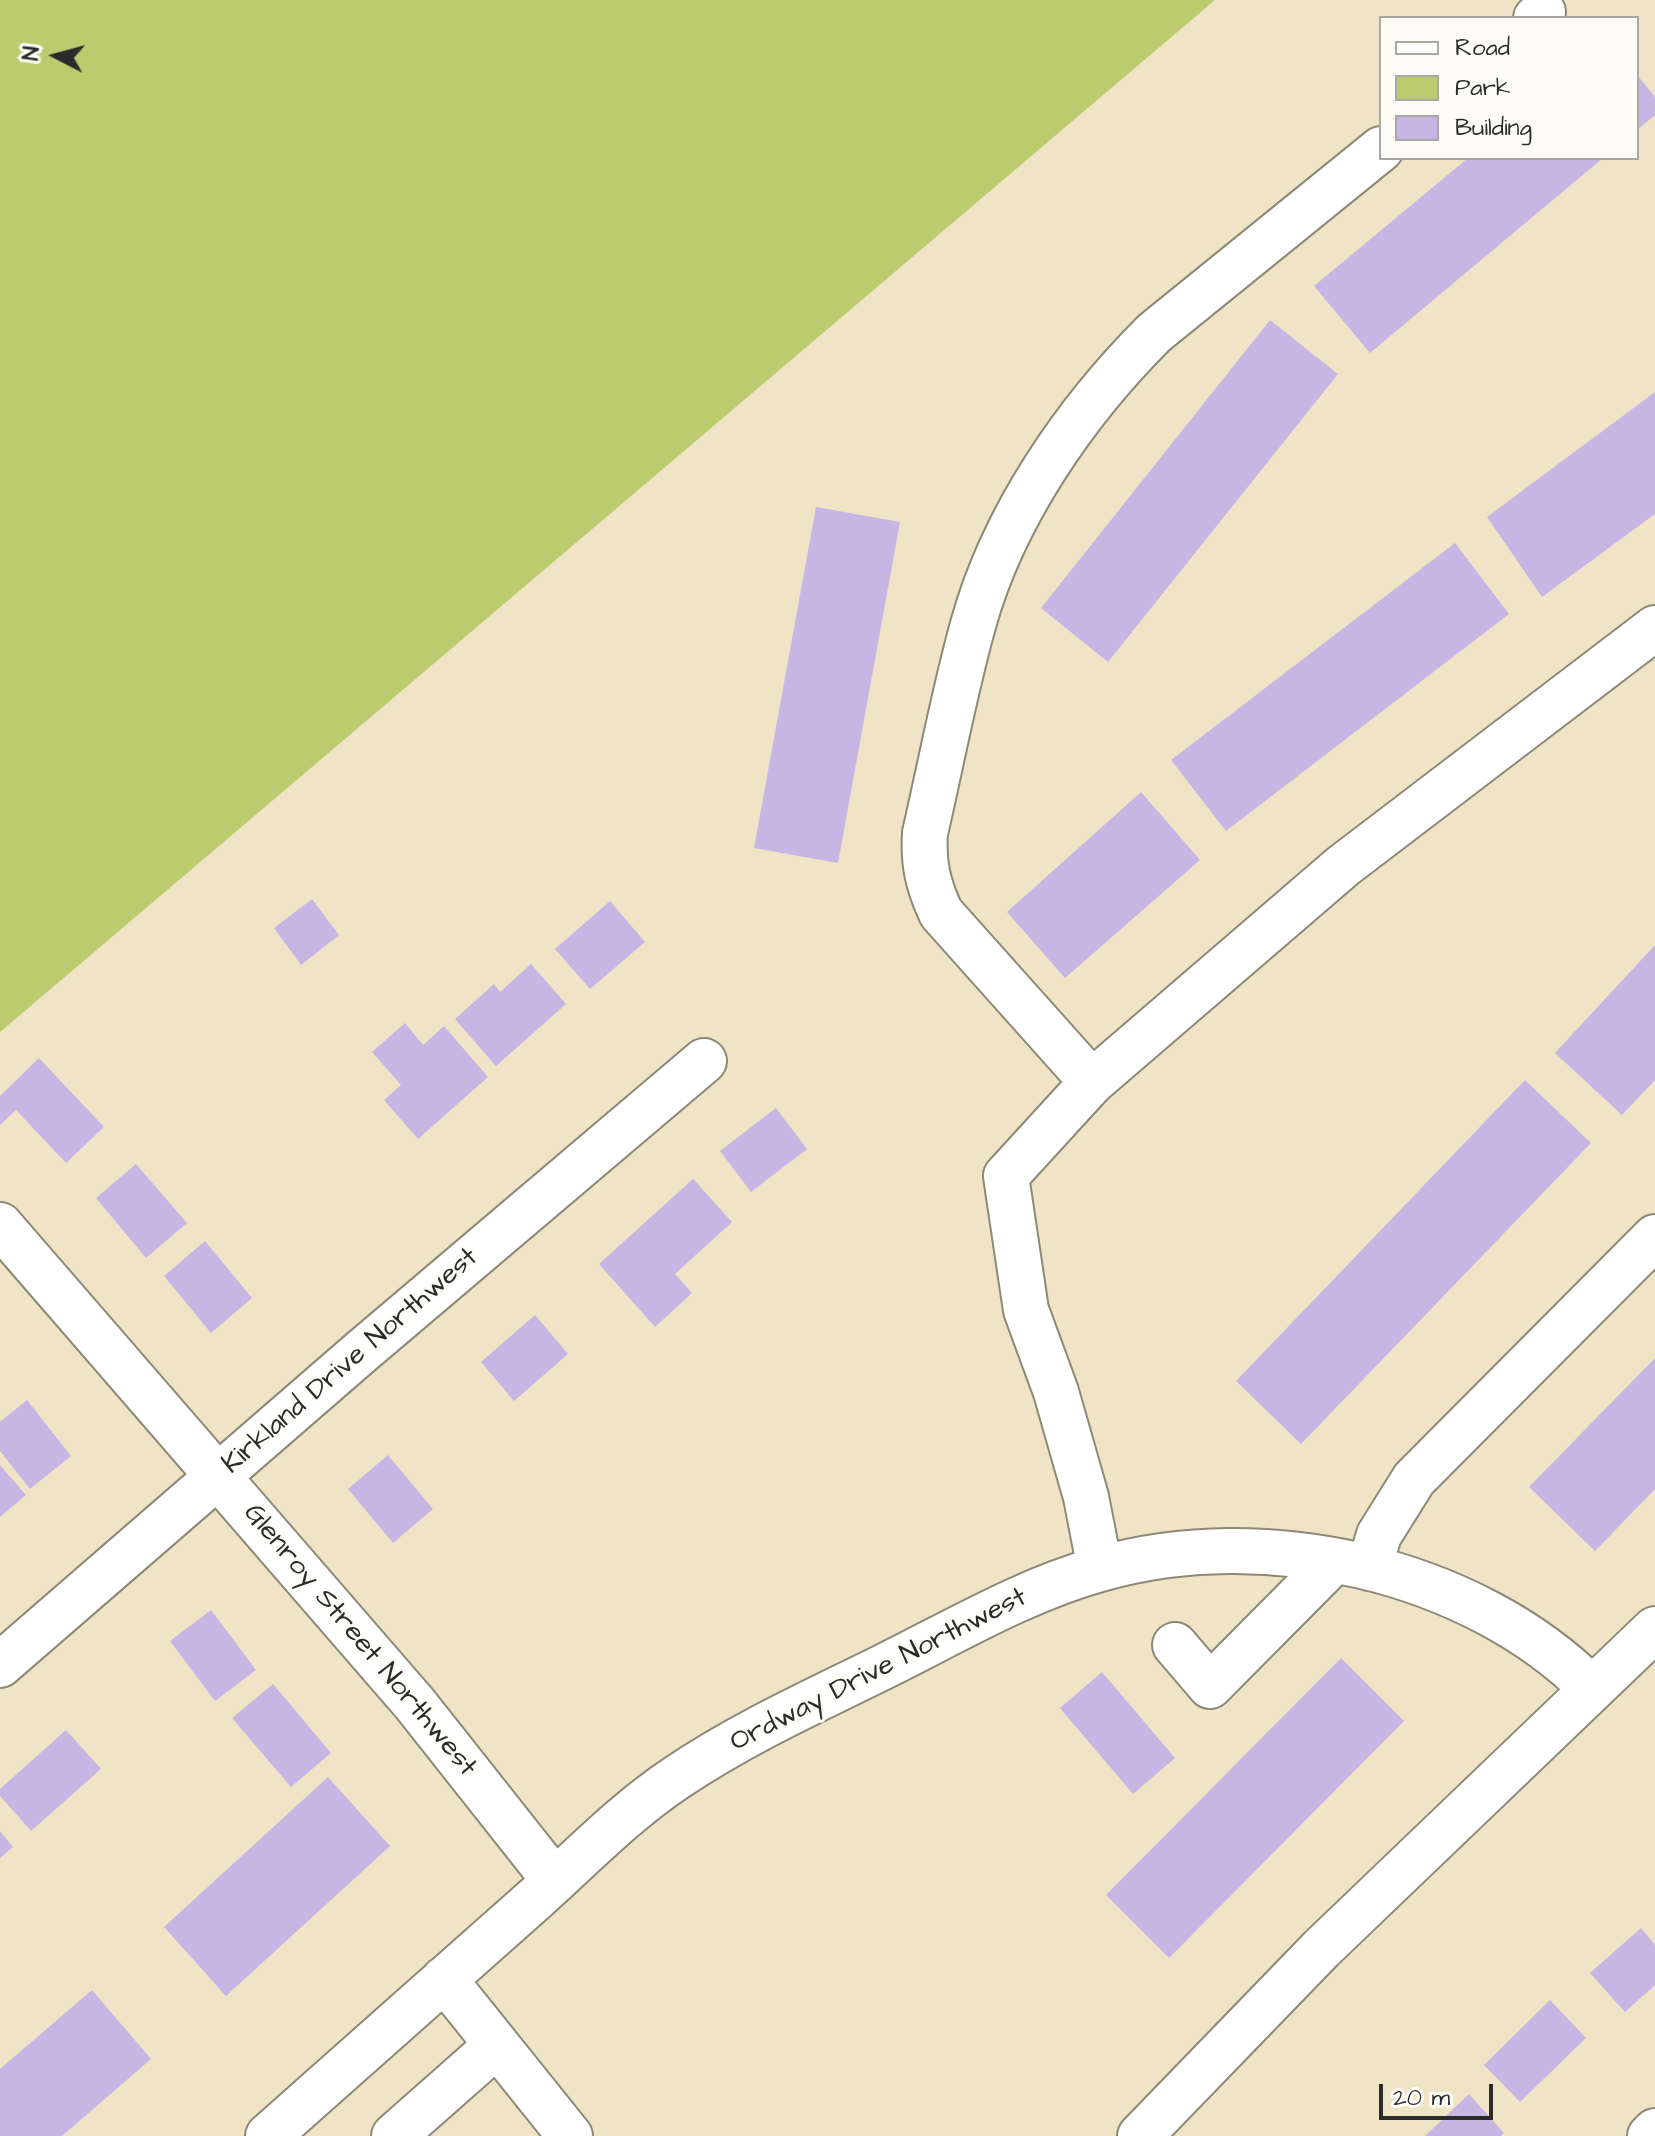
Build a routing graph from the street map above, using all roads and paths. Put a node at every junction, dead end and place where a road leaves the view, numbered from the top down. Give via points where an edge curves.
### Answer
1 (1379, 151) edge
2 (1655, 628) edge
3 (704, 1061) dead end
4 (1092, 1082) junction
5 (0, 1225) edge
6 (1655, 1237) edge
7 (219, 1475) junction
8 (1351, 1565) junction
9 (1100, 1569) junction
10 (1655, 1629) edge
11 (1175, 1645) dead end
12 (0, 1665) edge
13 (1592, 1689) junction
14 (555, 1881) junction
15 (444, 1979) junction
16 (497, 2045) junction
17 (1655, 2131) edge
18 (268, 2136) edge
19 (394, 2136) edge
20 (570, 2136) edge
21 (1140, 2136) edge
22 (1650, 2136) edge

1 - 4 street via 1123,364 1077,422 1023,508 973,623 925,833 927,884 941,913
2 - 4 street via 1343,866
3 - 7 street, Kirkland Drive Northwest
4 - 9 street via 1006,1176 1026,1310 1086,1497
5 - 7 street, Glenroy Street Northwest
6 - 8 street via 1414,1479 1379,1535
7 - 12 street, Kirkland Drive Northwest
7 - 14 street, Glenroy Street Northwest via 415,1704
8 - 9 street, Ordway Drive Northwest via 1287,1554 1220,1551 1153,1557
8 - 11 street via 1210,1686
8 - 13 street, Ordway Drive Northwest via 1447,1594 1509,1625 1567,1664
9 - 14 street, Ordway Drive Northwest via 1037,1591 745,1735 675,1778
10 - 13 street
13 - 21 street via 1321,1949
14 - 15 street, Ordway Drive Northwest
15 - 16 street
15 - 18 street, Ordway Drive Northwest
16 - 19 street
16 - 20 street
17 - 22 street

